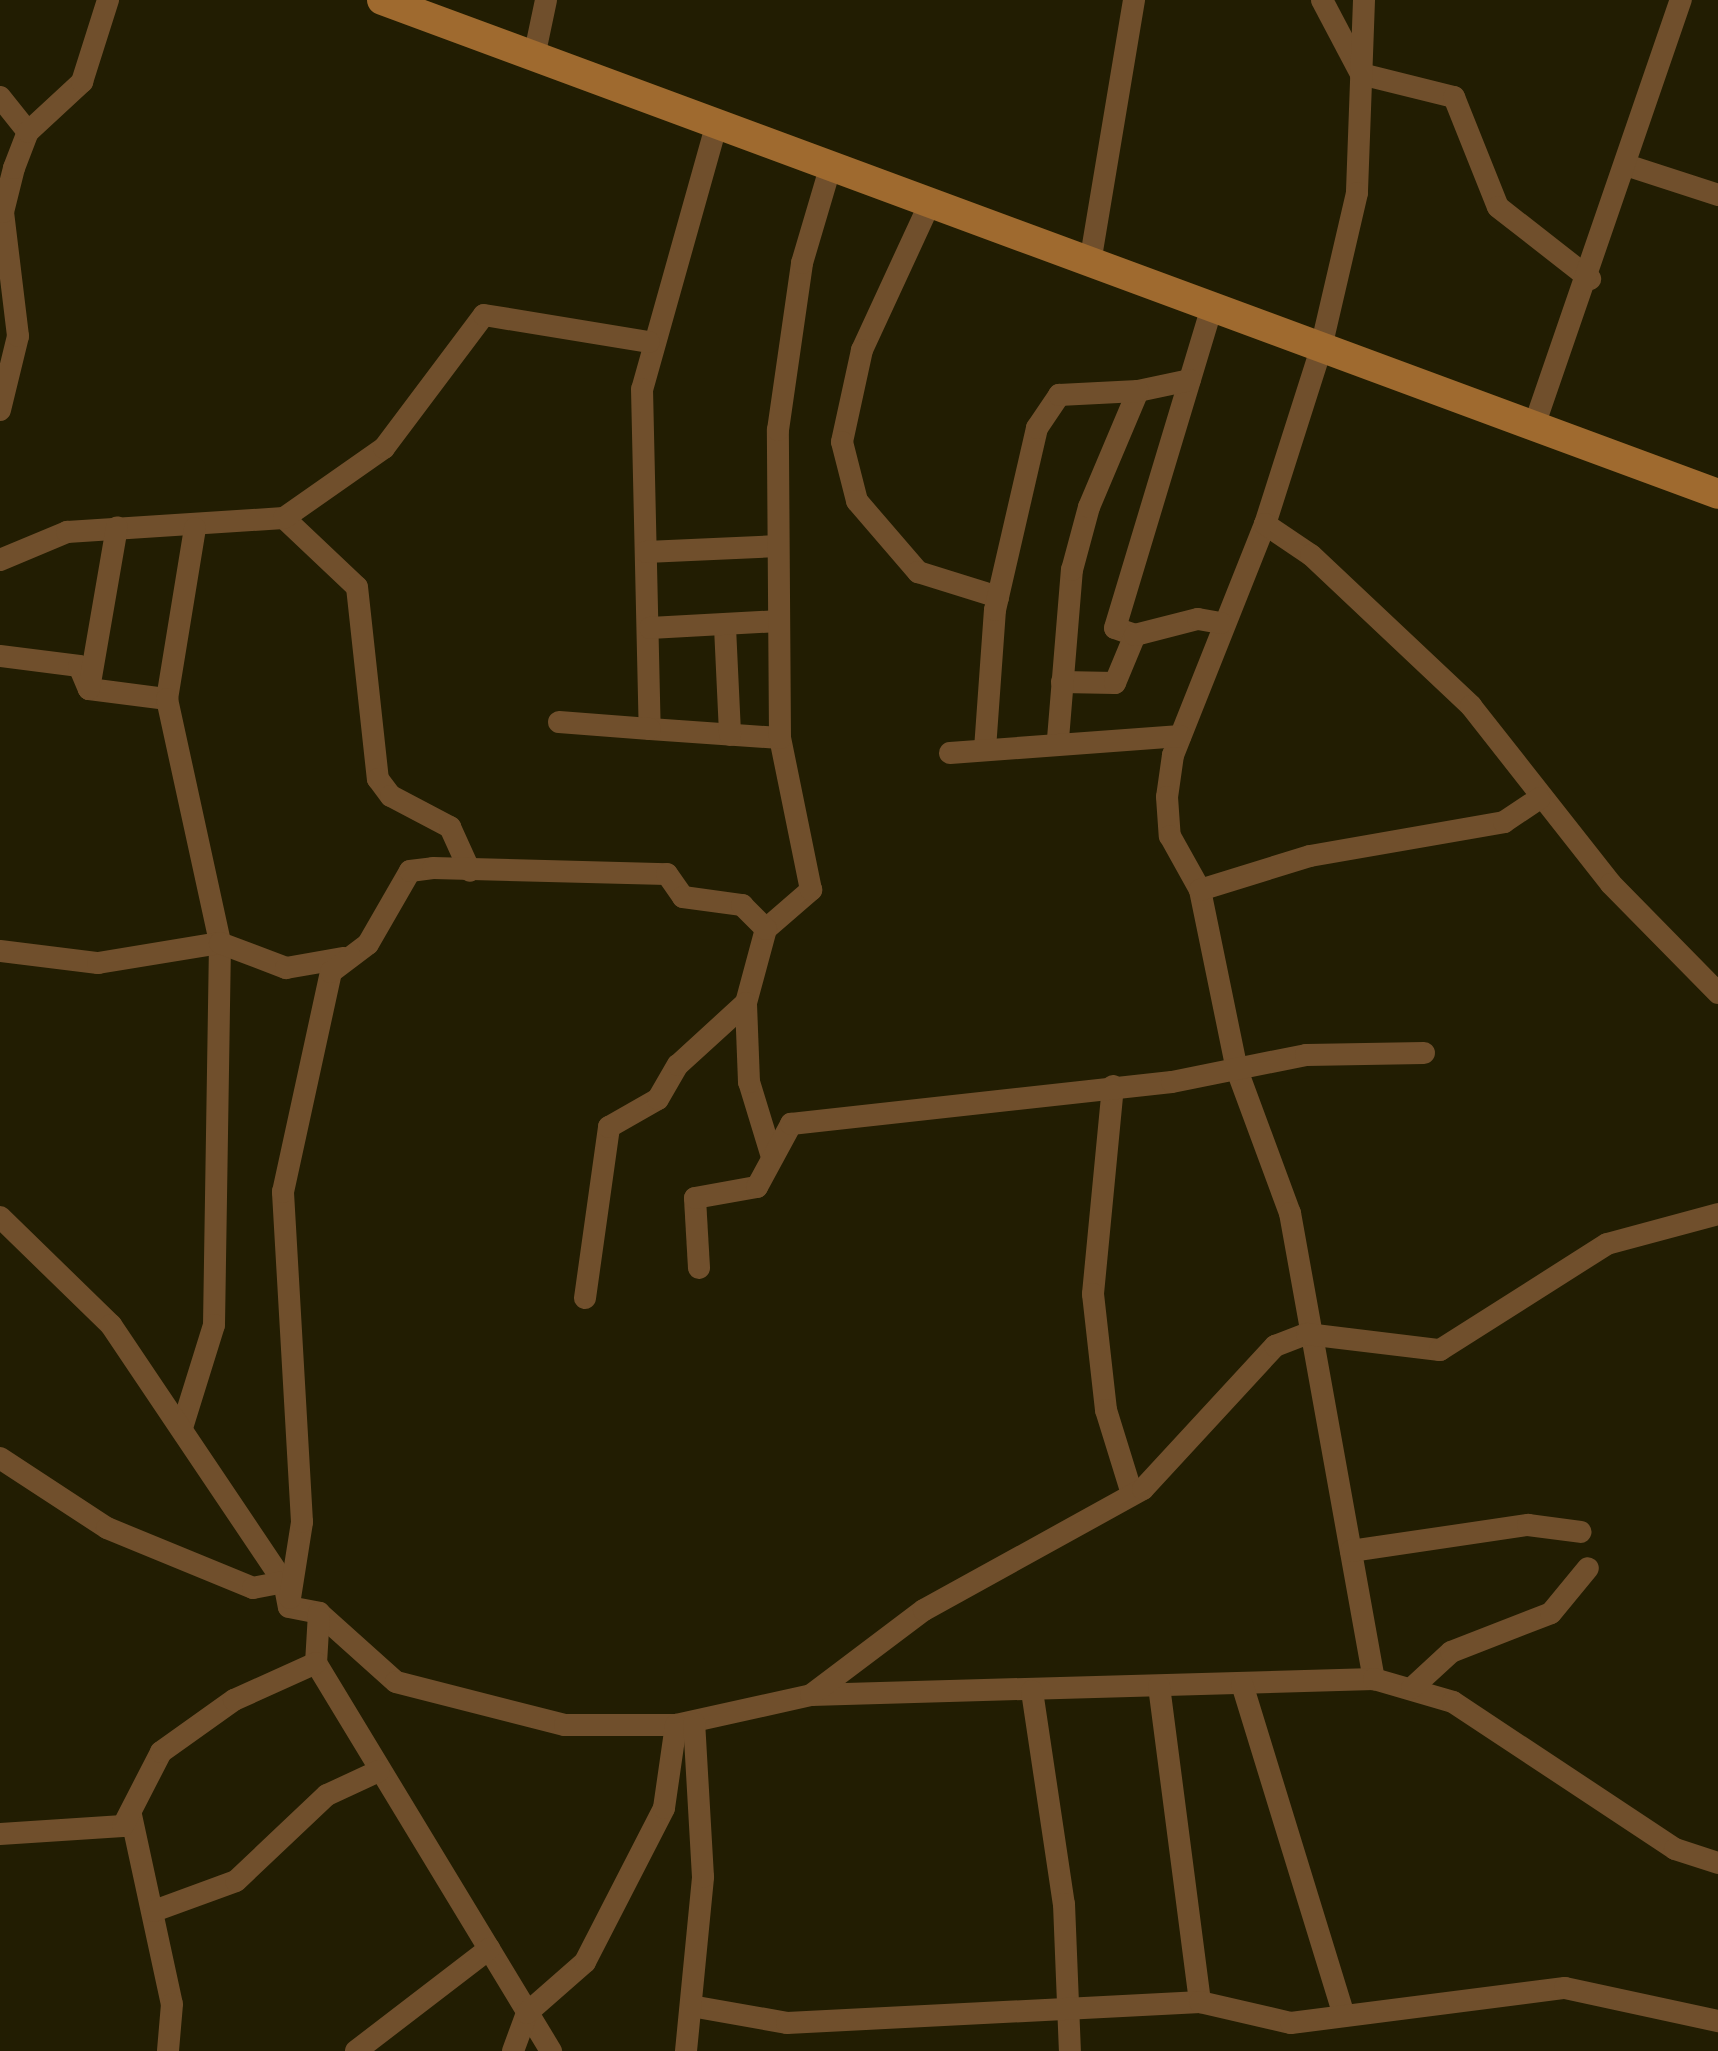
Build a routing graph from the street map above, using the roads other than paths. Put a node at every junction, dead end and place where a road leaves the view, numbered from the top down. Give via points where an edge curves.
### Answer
1 (108, 0) edge
2 (382, 0) edge
3 (546, 0) edge
4 (1134, 0) edge
5 (1322, 0) edge
6 (1364, 0) edge
7 (1681, 0) edge
8 (534, 57) junction
9 (1361, 74) junction
10 (0, 97) edge
11 (717, 123) junction
12 (28, 132) junction
13 (832, 165) junction
14 (1629, 166) junction
15 (1718, 195) edge
16 (929, 204) junction
17 (1090, 263) junction
18 (1590, 279) junction
19 (1212, 311) junction
20 (649, 342) junction
21 (1320, 352) junction
22 (1190, 380) junction
23 (1138, 391) junction
24 (0, 410) edge
25 (1534, 426) junction
26 (1718, 494) edge
27 (284, 518) junction
28 (1265, 524) junction
29 (117, 528) junction
30 (195, 528) junction
31 (778, 546) junction
32 (646, 552) junction
33 (0, 560) edge
34 (998, 597) junction
35 (779, 621) junction
36 (1220, 623) junction
37 (725, 627) junction
38 (650, 628) junction
39 (1136, 635) junction
40 (0, 656) edge
41 (1062, 682) junction
42 (90, 689) junction
43 (168, 698) junction
44 (559, 722) dead end
45 (650, 728) junction
46 (730, 735) junction
47 (1180, 736) junction
48 (780, 738) junction
49 (1058, 739) junction
50 (985, 749) junction
51 (950, 754) dead end
52 (1540, 798) junction
53 (470, 870) junction
54 (1200, 890) junction
55 (766, 928) junction
56 (220, 943) junction
57 (368, 944) junction
58 (0, 951) edge
59 (1718, 992) edge
60 (746, 1003) junction
61 (1424, 1053) dead end
62 (1236, 1070) junction
63 (1112, 1086) junction
64 (772, 1158) junction
65 (1718, 1214) edge
66 (0, 1216) edge
67 (699, 1268) dead end
68 (586, 1298) dead end
69 (1308, 1334) junction
70 (182, 1428) junction
71 (0, 1458) edge
72 (1132, 1494) junction
73 (1581, 1532) dead end
74 (1351, 1551) junction
75 (1588, 1568) dead end
76 (284, 1582) junction
77 (289, 1607) junction
78 (319, 1613) junction
79 (316, 1663) junction
80 (1374, 1678) junction
81 (1242, 1684) junction
82 (1160, 1686) junction
83 (1412, 1688) junction
84 (1032, 1691) junction
85 (811, 1695) junction
86 (685, 1724) junction
87 (379, 1771) junction
88 (132, 1815) junction
89 (0, 1834) edge
90 (1718, 1863) edge
91 (154, 1911) junction
92 (489, 1948) junction
93 (1072, 2002) junction
94 (1200, 2002) junction
95 (690, 2006) junction
96 (526, 2013) junction
97 (1343, 2013) junction
98 (1718, 2021) edge
99 (168, 2051) edge
100 (356, 2051) edge
101 (513, 2051) edge
102 (551, 2051) edge
103 (686, 2051) edge
104 (1070, 2051) edge

1 - 12 street via 82,82
2 - 8 street
3 - 8 street
4 - 17 street
5 - 9 street
6 - 9 street
7 - 14 street
8 - 11 street
9 - 18 street via 1454,98 1498,208
9 - 21 street via 1357,193
10 - 12 street
11 - 13 street
11 - 20 street
12 - 24 street via 3,212 18,336
13 - 16 street
13 - 31 street via 787,350
14 - 15 street
14 - 18 street
16 - 17 street
16 - 34 street via 862,350 842,442 858,501 918,572 964,594
17 - 19 street
18 - 25 street
19 - 21 street
19 - 22 street
20 - 27 street via 484,316 384,448
20 - 32 street via 638,439
21 - 25 street
21 - 28 street
22 - 23 street
22 - 39 street via 1115,628
23 - 34 street via 1078,392 1047,406 1020,474
23 - 41 street via 1072,570
25 - 26 street
27 - 30 street
27 - 53 street via 357,587 378,779 391,796 450,827
28 - 36 street
28 - 52 street via 1311,554 1471,706
29 - 30 street
29 - 33 street via 68,532
29 - 42 street
30 - 43 street
31 - 32 street
31 - 35 street
32 - 38 street
34 - 50 street
35 - 37 street
35 - 48 street
36 - 39 street via 1198,619
36 - 47 street
37 - 38 street
37 - 46 street
38 - 45 street
39 - 41 street via 1115,683
40 - 42 street via 78,666
41 - 49 street
42 - 43 street
43 - 56 street
44 - 45 street
45 - 46 street
46 - 48 street
47 - 49 street
47 - 54 street via 1170,836
48 - 55 street via 810,890
49 - 50 street
50 - 51 street
52 - 54 street via 1504,822 1310,856
52 - 59 street
53 - 55 street via 667,874 683,898 742,905
53 - 57 street via 410,871
54 - 62 street
55 - 60 street
56 - 57 street via 286,968 336,962
56 - 58 street via 98,963
56 - 70 street via 214,1326
57 - 77 street via 331,972 283,1192 302,1522
60 - 64 street via 750,1082
60 - 68 street via 678,1066 658,1098 609,1126
61 - 62 street via 1383,1047
62 - 63 street
62 - 69 street via 1290,1213
63 - 64 street via 791,1124
63 - 72 street via 1093,1294 1106,1410
64 - 67 street via 748,1192 695,1198
65 - 69 street via 1607,1244 1440,1350
66 - 70 street via 111,1326
69 - 72 street via 1275,1346
69 - 74 street
70 - 76 street
71 - 76 street via 108,1528 253,1588
72 - 85 street via 924,1610
73 - 74 street via 1528,1525
74 - 80 street
75 - 83 street via 1551,1613 1451,1652
76 - 77 street
77 - 78 street
78 - 79 street
78 - 86 street via 396,1682 447,1702 565,1725
79 - 87 street
79 - 88 street via 234,1700 161,1752
80 - 81 street
80 - 83 street
81 - 82 street
81 - 97 street
82 - 84 street
82 - 94 street
83 - 90 street via 1452,1702 1675,1849
84 - 85 street
84 - 93 street
85 - 86 street
86 - 95 street via 703,1877
86 - 96 street via 664,1808 585,1962
87 - 91 street via 327,1794 236,1882
87 - 92 street
88 - 89 street via 111,1830
88 - 91 street
91 - 99 street via 172,2004
92 - 96 street
92 - 100 street
93 - 94 street
93 - 95 street via 787,2023
93 - 104 street
94 - 97 street via 1291,2023
95 - 103 street
96 - 101 street
96 - 102 street
97 - 98 street via 1564,1988

